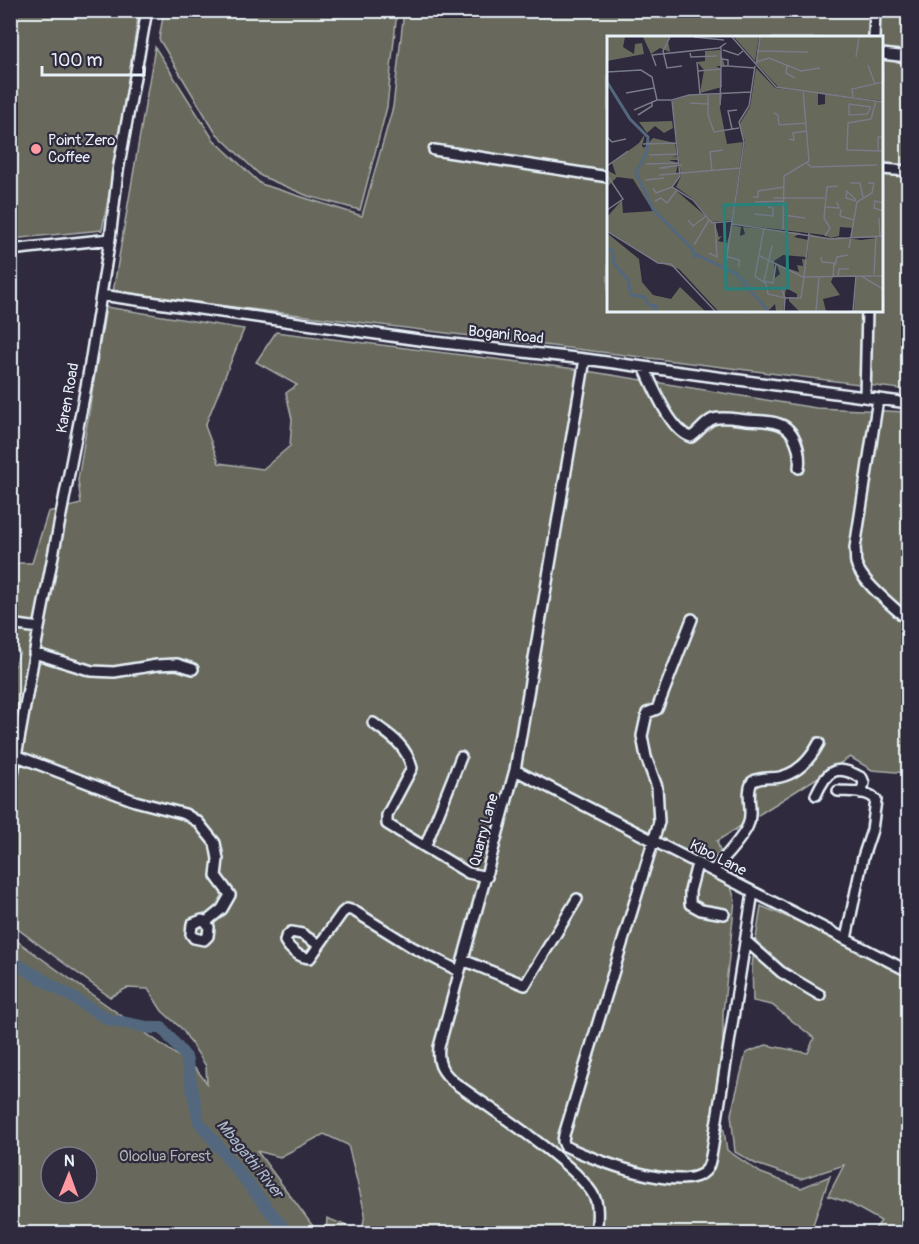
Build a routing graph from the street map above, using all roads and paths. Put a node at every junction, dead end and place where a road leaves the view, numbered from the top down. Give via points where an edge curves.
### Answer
1 (147, 10) edge
2 (875, 10) edge
3 (874, 36) edge
4 (883, 54) edge
5 (909, 57) edge
6 (434, 150) dead end
7 (883, 169) edge
8 (909, 171) edge
9 (607, 177) edge
10 (110, 239) junction
11 (10, 250) edge
12 (101, 295) junction
13 (867, 312) edge
14 (585, 359) junction
15 (644, 367) junction
16 (865, 397) junction
17 (878, 399) junction
18 (909, 403) edge
19 (799, 468) dead end
20 (693, 619) dead end
21 (909, 620) edge
22 (10, 624) edge
23 (39, 628) junction
24 (34, 653) junction
25 (193, 669) dead end
26 (373, 723) dead end
27 (819, 743) dead end
28 (17, 756) junction
29 (461, 757) dead end
30 (515, 770) junction
31 (10, 790) edge
32 (838, 791) dead end
33 (861, 793) junction
34 (816, 795) dead end
35 (652, 841) junction
36 (425, 847) junction
37 (697, 864) junction
38 (712, 872) junction
39 (487, 877) junction
40 (753, 892) junction
41 (577, 899) dead end
42 (724, 914) dead end
43 (206, 922) dead end
44 (846, 939) junction
45 (746, 941) junction
46 (319, 945) dead end
47 (463, 960) junction
48 (459, 971) junction
49 (909, 971) edge
50 (820, 995) dead end
51 (596, 1233) edge

1 - 10 street, Karen Road
2 - 3 street
4 - 5 street
6 - 9 street
7 - 8 street
10 - 11 street
10 - 12 street, Karen Road
12 - 14 street, Bogani Road
12 - 23 street, Karen Road
13 - 16 street
14 - 15 street, Bogani Road
14 - 30 street, Quarry Lane
15 - 16 street, Bogani Road
15 - 19 street via 667,414 685,435 692,438 707,423 718,419 779,423 797,445
16 - 17 street, Bogani Road
17 - 18 street, Bogani Road
17 - 21 street via 856,562 882,597
20 - 35 street via 657,709 647,713 642,736 657,787 659,822
22 - 23 street
23 - 24 street, Karen Road
24 - 25 street via 92,671 177,664
24 - 28 street, Karen Road
26 - 36 street via 400,743 412,768 387,815 387,824
27 - 38 street via 812,756 787,775 753,782 749,792 749,824
28 - 31 street, Karen Road
28 - 43 street via 135,801 185,814 198,822 215,843 216,876 230,896
29 - 36 street
30 - 35 street, Kibo Lane
30 - 39 street, Quarry Lane
32 - 33 street
33 - 34 street via 862,778 838,770 824,777
33 - 44 street via 876,800
35 - 37 street, Kibo Lane
35 - 45 street via 564,1135 565,1146 660,1179 688,1178 706,1170
36 - 39 street via 468,873
37 - 38 street, Kibo Lane
37 - 42 street via 690,904
38 - 40 street, Kibo Lane
39 - 47 street, Quarry Lane
40 - 44 street, Kibo Lane
40 - 45 street
41 - 47 street via 525,984
44 - 49 street, Kibo Lane
45 - 50 street via 781,972
46 - 48 street via 347,909
47 - 48 street, Quarry Lane
48 - 51 street, Quarry Lane via 439,1047 440,1067 455,1083 552,1154 590,1190 598,1212

